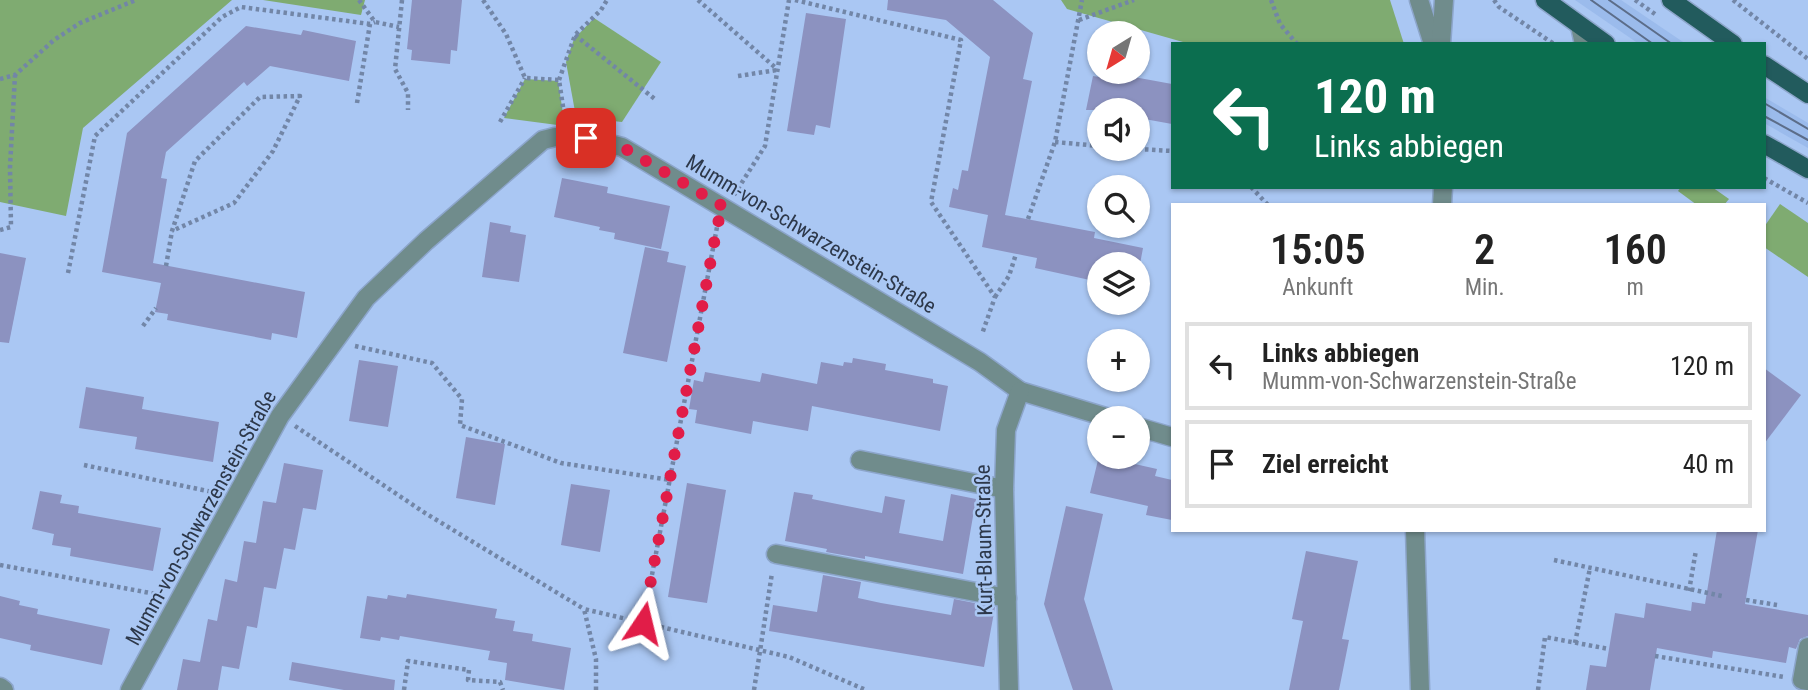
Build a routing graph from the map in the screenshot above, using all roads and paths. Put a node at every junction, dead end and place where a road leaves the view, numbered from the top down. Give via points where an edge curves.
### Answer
1 (136, 0) edge
2 (359, 0) edge
3 (402, 0) edge
4 (483, 0) edge
5 (607, 0) edge
6 (698, 0) edge
7 (789, 0) edge
8 (795, 0) edge
9 (1082, 0) edge
10 (1134, 0) edge
11 (1271, 0) edge
12 (1419, 0) edge
13 (1494, 0) edge
14 (1545, 0) edge
15 (1671, 0) edge
16 (1733, 0) edge
17 (1448, 2) edge
18 (1078, 20) junction
19 (372, 23) junction
20 (399, 27) junction
21 (575, 35) junction
22 (1582, 35) edge
23 (1295, 42) edge
24 (1432, 42) edge
25 (1441, 42) edge
26 (1552, 42) edge
27 (1601, 42) edge
28 (1729, 42) edge
29 (1808, 60) edge
30 (1766, 66) edge
31 (778, 70) junction
32 (15, 75) junction
33 (738, 76) dead end
34 (525, 78) junction
35 (0, 79) edge
36 (559, 80) junction
37 (1808, 94) edge
38 (656, 100) dead end
39 (357, 103) dead end
40 (408, 110) dead end
41 (500, 122) dead end
42 (567, 137) junction
43 (1055, 142) junction
44 (1087, 145) edge
45 (1766, 145) edge
46 (1150, 150) edge
47 (1171, 151) edge
48 (1808, 169) edge
49 (1766, 179) edge
50 (1253, 189) edge
51 (1266, 203) edge
52 (1808, 203) edge
53 (726, 208) junction
54 (1028, 219) dead end
55 (0, 230) edge
56 (172, 231) junction
57 (1016, 254) dead end
58 (166, 266) dead end
59 (68, 273) dead end
60 (995, 297) junction
61 (156, 308) dead end
62 (143, 326) dead end
63 (982, 334) dead end
64 (335, 341) junction
65 (1020, 391) junction
66 (1087, 412) edge
67 (280, 416) junction
68 (1150, 431) edge
69 (1171, 437) edge
70 (860, 460) dead end
71 (84, 466) dead end
72 (670, 480) junction
73 (1004, 489) junction
74 (236, 497) junction
75 (1415, 532) edge
76 (1696, 550) dead end
77 (776, 554) joint
78 (1555, 560) dead end
79 (0, 565) edge
80 (1590, 568) junction
81 (1689, 591) junction
82 (1722, 596) dead end
83 (180, 598) junction
84 (1007, 598) junction
85 (1746, 600) dead end
86 (1777, 605) dead end
87 (584, 609) junction
88 (643, 623) junction
89 (1575, 643) junction
90 (1808, 647) edge
91 (1609, 649) dead end
92 (759, 651) junction
93 (1656, 656) dead end
94 (1805, 680) edge
95 (130, 690) edge
96 (404, 690) edge
97 (503, 690) edge
98 (596, 690) edge
99 (754, 690) edge
100 (866, 690) edge
101 (1009, 690) edge
102 (1420, 690) edge
103 (1538, 690) edge

1 - 32 path via 66,31
2 - 19 path
3 - 20 path
4 - 34 path via 506,34
5 - 21 path
6 - 31 path
7 - 31 path
8 - 60 path via 961,40 931,202
9 - 18 path
10 - 18 path
11 - 23 path via 1280,24
12 - 24 street
13 - 26 path via 1499,8
14 - 22 main road
15 - 28 main road
16 - 29 path
17 - 25 street
18 - 43 path
19 - 20 path
19 - 39 path
19 - 59 path via 241,7 222,17 95,136
20 - 40 path via 395,69 408,93
21 - 36 path
21 - 38 path
22 - 27 main road
30 - 37 main road
31 - 33 path
31 - 53 path via 765,146
32 - 35 path
32 - 55 path via 11,227
34 - 36 path
34 - 41 path
36 - 42 path
42 - 53 street, Mumm-von-Schwarzenstein-Straße via 622,147
42 - 64 street, Mumm-von-Schwarzenstein-Straße via 543,141 509,168 366,298
43 - 44 path
43 - 54 path
45 - 48 main road
46 - 47 path
49 - 52 path
50 - 51 path
53 - 65 street, Mumm-von-Schwarzenstein-Straße
53 - 72 path via 718,222
56 - 56 path via 195,161 260,97 300,96 273,151 234,203
56 - 58 path
57 - 60 path
60 - 63 path
61 - 62 path
64 - 67 street, Mumm-von-Schwarzenstein-Straße
64 - 72 path via 432,363 462,399 460,425 561,463
65 - 66 street, Mumm-von-Schwarzenstein-Straße
65 - 73 street, Kurt-Blaum-Straße via 1006,430
67 - 74 street, Mumm-von-Schwarzenstein-Straße
67 - 87 path via 425,513
68 - 69 street
70 - 73 street
71 - 74 path
72 - 88 path
73 - 84 street, Kurt-Blaum-Straße
74 - 83 street, Mumm-von-Schwarzenstein-Straße
75 - 102 street
76 - 81 path
77 - 84 street
77 - 92 path
78 - 80 path
79 - 83 path
80 - 81 path
80 - 89 path
81 - 82 path
83 - 95 street, Mumm-von-Schwarzenstein-Straße
84 - 101 street, Kurt-Blaum-Straße
85 - 86 path
87 - 88 path
87 - 98 path via 596,659
88 - 92 path
89 - 91 path
89 - 103 path via 1545,637
90 - 94 street
92 - 99 path
92 - 100 path via 789,657
93 - 94 path
96 - 97 path via 408,661 469,670 468,680 500,682

